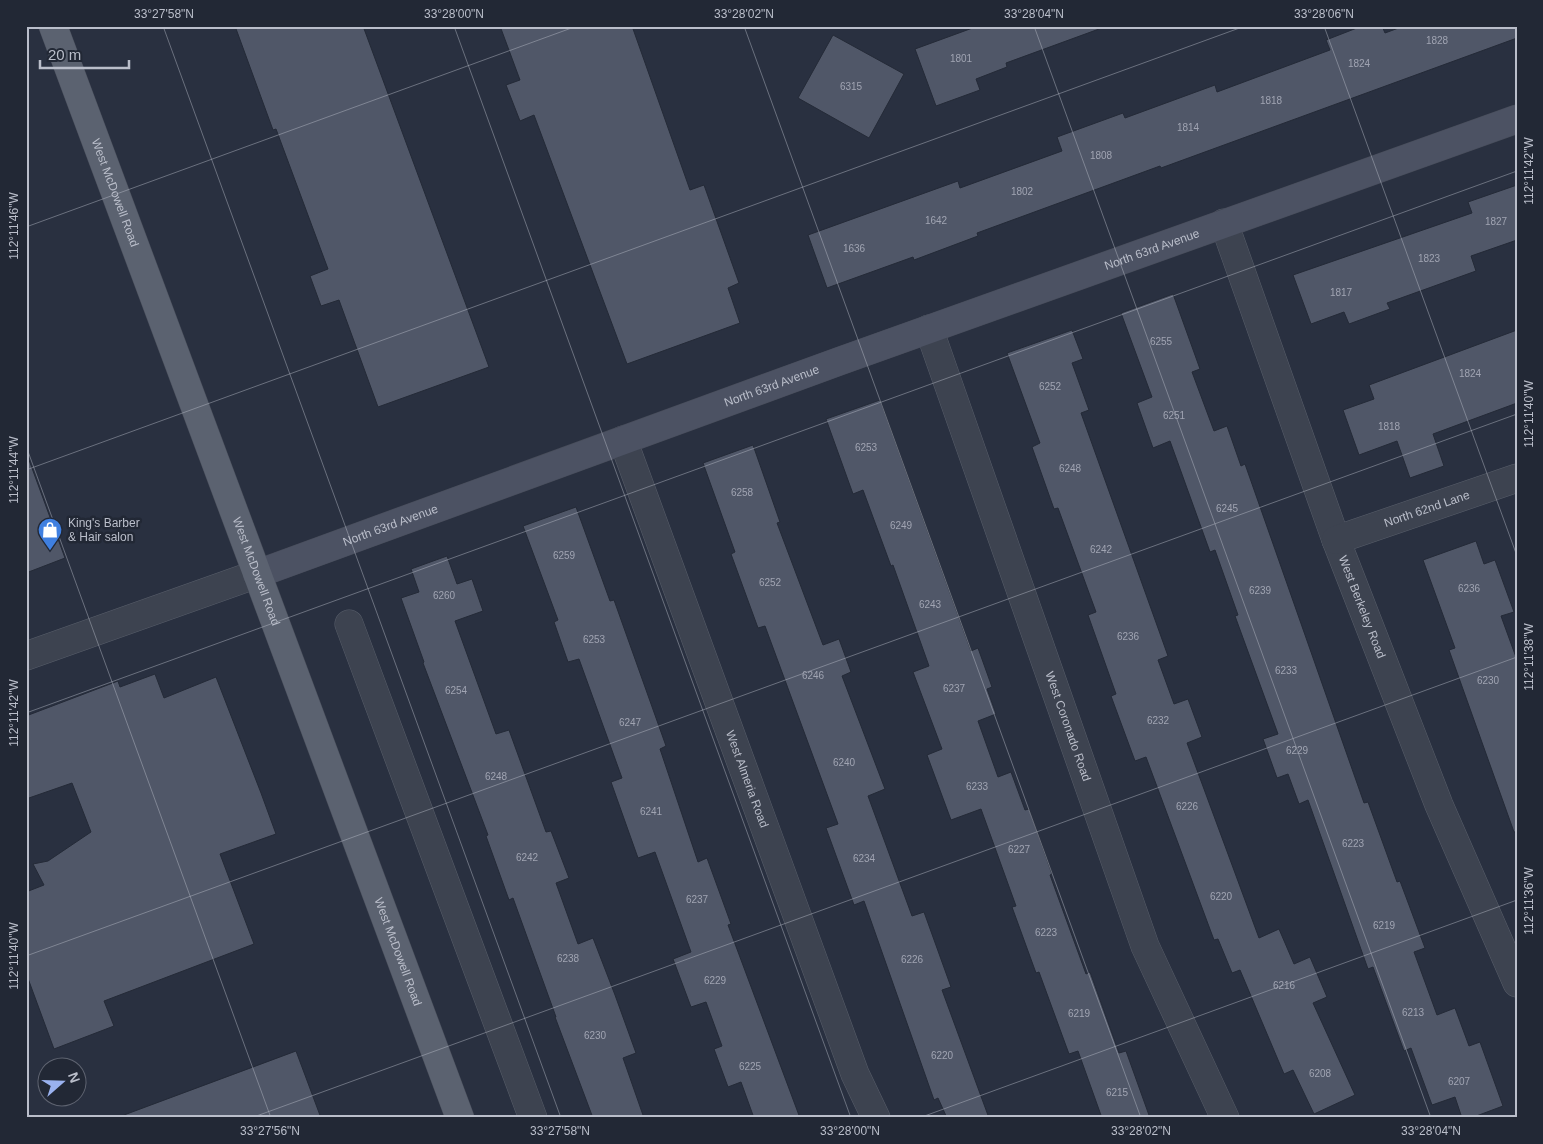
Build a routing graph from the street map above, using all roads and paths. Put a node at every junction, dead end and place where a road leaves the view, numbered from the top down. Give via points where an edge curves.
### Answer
1 (52, 26) edge
2 (1517, 119) edge
3 (1224, 223) junction
4 (929, 329) junction
5 (623, 440) junction
6 (1517, 478) edge
7 (1336, 540) junction
8 (257, 574) junction
9 (349, 624) dead end
10 (26, 656) edge
11 (1517, 983) edge
12 (460, 1118) edge
13 (533, 1118) edge
14 (876, 1118) edge
15 (1225, 1118) edge

1 - 8 main road, West McDowell Road
2 - 3 street, North 63rd Avenue
3 - 4 street, North 63rd Avenue
3 - 7 street, West Berkeley Road
4 - 5 street, North 63rd Avenue
4 - 15 street, West Coronado Road via 1145,946
5 - 8 street, North 63rd Avenue
5 - 14 street, West Almeria Road via 852,1064
6 - 7 street, North 62nd Lane
7 - 11 street, West Berkeley Road via 1438,805
8 - 10 street, North 63rd Avenue
8 - 12 main road, West McDowell Road
9 - 13 street

